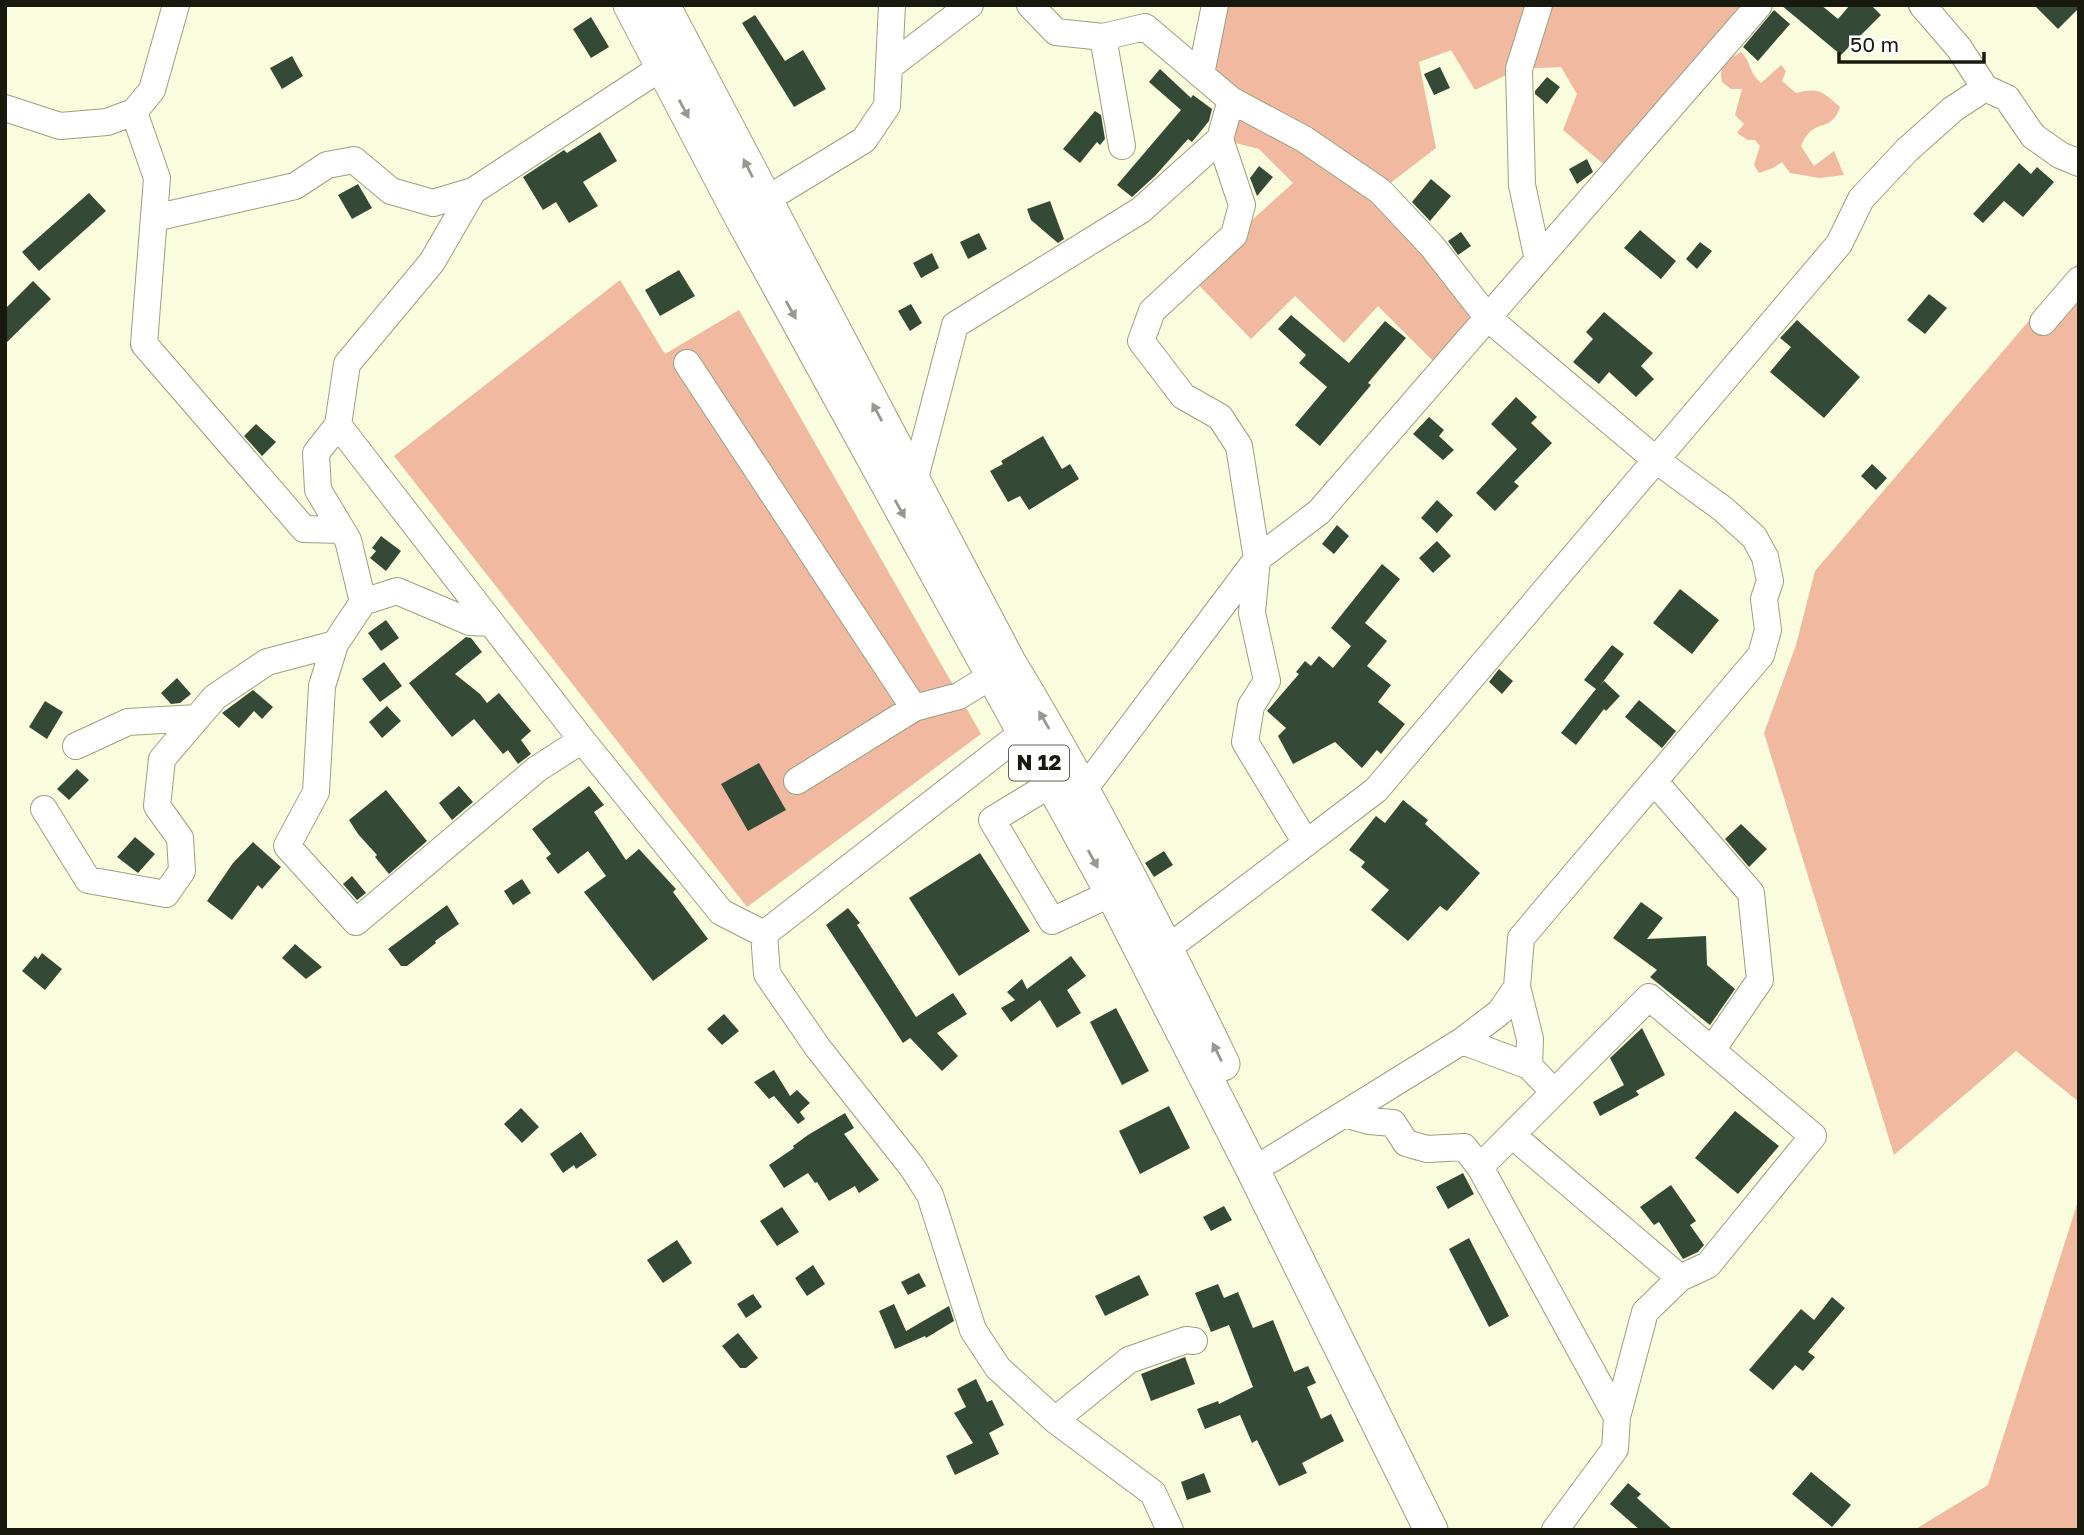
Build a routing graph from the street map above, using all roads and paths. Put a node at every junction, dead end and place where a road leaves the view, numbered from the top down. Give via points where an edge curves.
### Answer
1 (176, 5) edge
2 (630, 5) edge
3 (663, 5) edge
4 (892, 5) edge
5 (970, 5) edge
6 (1030, 5) edge
7 (1215, 5) edge
8 (1539, 5) edge
9 (1759, 5) edge
10 (1922, 5) edge
11 (1103, 37) junction
12 (662, 67) junction
13 (889, 67) junction
14 (1201, 74) junction
15 (1985, 88) junction
16 (1231, 100) junction
17 (5, 108) edge
18 (134, 112) junction
19 (1220, 139) junction
20 (1122, 146) dead end
21 (2079, 163) edge
22 (473, 191) junction
23 (764, 201) junction
24 (153, 218) junction
25 (1538, 260) junction
26 (2079, 280) edge
27 (1488, 318) junction
28 (2043, 322) dead end
29 (687, 363) dead end
30 (338, 425) junction
31 (1656, 460) junction
32 (914, 482) junction
33 (342, 530) junction
34 (932, 542) junction
35 (1257, 559) junction
36 (363, 602) junction
37 (491, 623) junction
38 (335, 644) junction
39 (991, 676) junction
40 (915, 708) junction
41 (196, 719) junction
42 (1022, 733) junction
43 (582, 740) junction
44 (76, 746) dead end
45 (797, 781) dead end
46 (1654, 781) junction
47 (1067, 795) junction
48 (44, 809) dead end
49 (1306, 843) junction
50 (1112, 893) junction
51 (764, 934) junction
52 (1168, 948) junction
53 (1517, 988) junction
54 (1462, 1041) junction
55 (1712, 1050) junction
56 (1529, 1066) junction
57 (1554, 1093) junction
58 (1345, 1114) junction
59 (1512, 1135) junction
60 (1270, 1160) junction
61 (1480, 1167) junction
62 (1679, 1278) junction
63 (1194, 1341) dead end
64 (1618, 1417) junction
65 (1055, 1420) junction
66 (1170, 1530) edge
67 (1431, 1530) edge
68 (1455, 1530) edge
69 (1555, 1530) edge

1 - 18 street via 152,90
2 - 12 main road, N 12
23 -> 3 main road, N 12
4 - 13 street
5 - 13 street
6 - 11 street via 1056,32
7 - 14 street
8 - 25 street via 1519,69 1522,185
9 - 25 street
10 - 15 street
11 - 14 street via 1145,27
11 - 20 street
12 - 22 street
12 -> 34 main road, N 12 via 747,229
13 - 23 street via 887,106 864,140
14 - 16 street
15 - 21 street via 2007,98 2033,136
15 - 31 street via 1907,150 1861,199 1839,244
16 - 19 street
16 - 27 street via 1304,139 1380,191 1431,245
17 - 18 street via 60,126 107,122
18 - 24 street via 157,178
19 - 32 street via 1142,210 955,325
19 - 35 street via 1242,205 1234,235 1152,311 1141,341 1183,396 1220,417 1239,446
22 - 24 street via 433,203 391,191 354,160 327,165 295,186
22 - 30 street via 432,262 347,364
32 -> 23 main road, N 12
24 - 33 street via 144,344 304,529
25 - 27 street
26 - 28 street
27 - 31 street
27 - 35 street via 1319,512
29 - 40 street
30 - 33 street via 316,453 318,489
30 - 37 street
31 - 46 street via 1754,537 1765,557 1770,581 1764,599 1768,630 1761,655
31 - 49 street via 1376,790
32 - 34 main road, N 12
33 - 36 street
34 - 39 main road, N 12
47 -> 34 main road, N 12 via 1009,662
35 - 47 street
35 - 49 street via 1252,613 1267,681 1251,706 1245,742
36 - 37 street via 397,590 470,622
36 - 38 street
37 - 43 street
38 - 41 street via 267,662 215,697
38 - 43 street via 322,686 316,792 287,846 356,922 537,769
39 - 40 street via 959,695
39 - 42 main road, N 12
40 - 45 street
41 - 44 street via 128,722
41 - 48 street via 162,759 157,806 180,838 182,871 166,894 88,880
42 - 47 main road, N 12
42 - 51 street
43 - 51 street via 720,912
46 - 53 street via 1521,938
46 - 55 street via 1751,894 1760,980
47 -> 50 main road, N 12
47 - 50 street via 992,820 1052,921
47 - 52 main road, N 12
49 - 52 street
50 - 67 main road, N 12
51 - 65 street via 767,974 930,1195 973,1330 998,1368
60 -> 52 main road, N 12
53 - 54 street via 1500,1012
53 - 56 street via 1530,1039
54 - 56 street
54 - 58 street
55 - 57 street via 1649,996
55 - 62 street via 1813,1136 1707,1265
56 - 57 street
57 - 59 street
58 - 60 street
58 - 61 street via 1392,1123 1406,1143 1427,1149 1464,1147
59 - 61 street
59 - 62 street
60 - 68 main road, N 12
61 - 64 street
62 - 64 street via 1645,1312
63 - 65 street via 1129,1360
64 - 69 street via 1615,1448
65 - 66 street via 1153,1493

